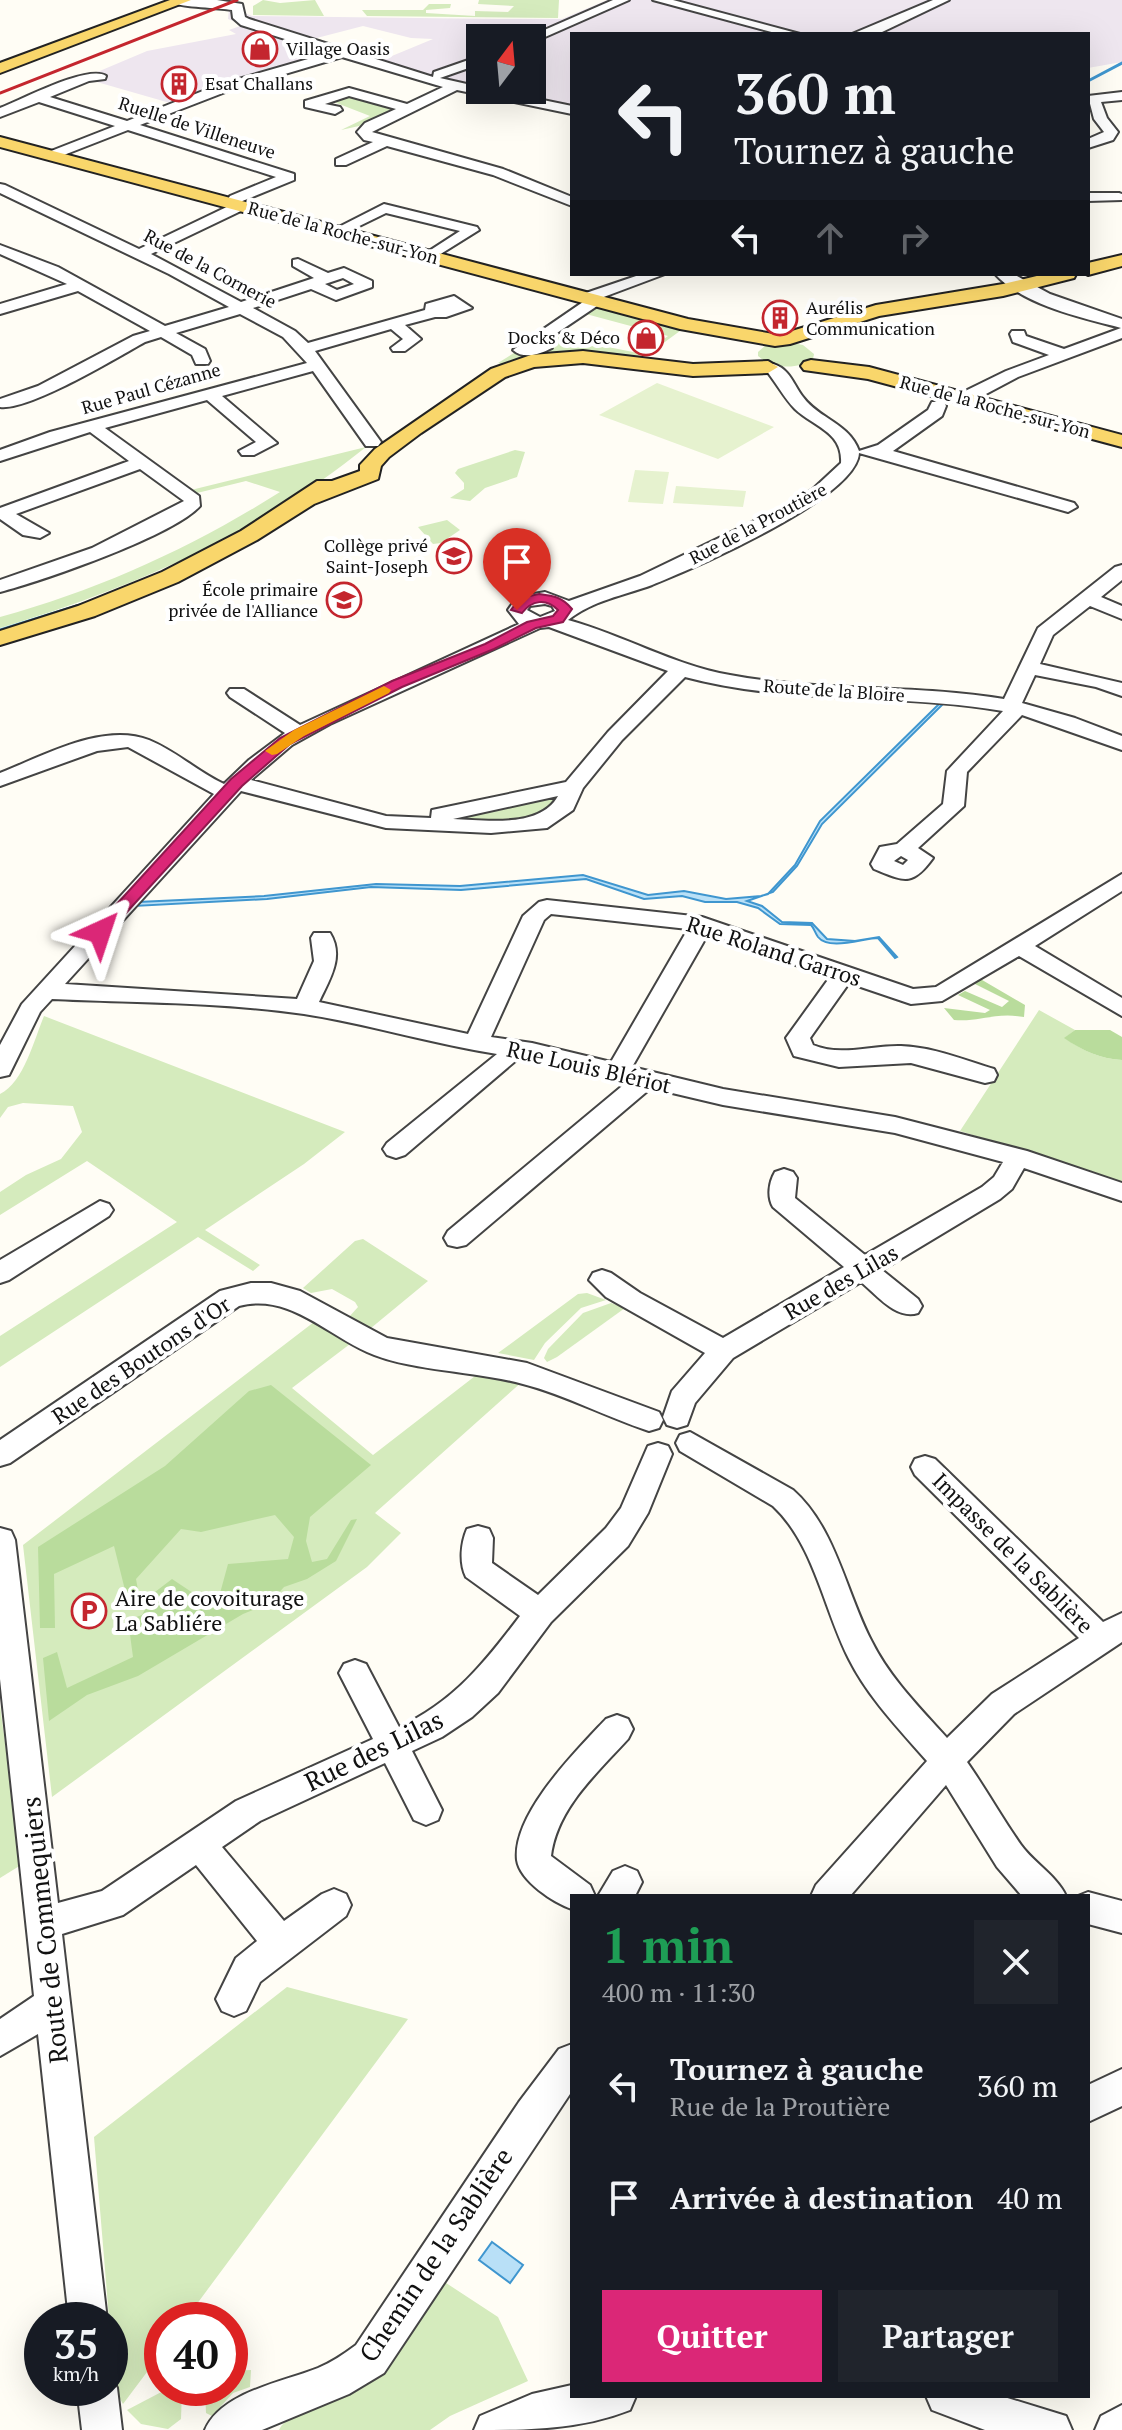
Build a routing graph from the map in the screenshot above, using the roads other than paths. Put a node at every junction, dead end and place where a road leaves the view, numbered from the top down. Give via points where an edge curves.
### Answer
1 (623, 0) edge
2 (659, 0) edge
3 (943, 0) edge
4 (200, 1) edge
5 (169, 2) edge
6 (546, 32) edge
7 (786, 32) edge
8 (867, 32) edge
9 (338, 54) junction
10 (466, 67) edge
11 (0, 68) edge
12 (100, 76) dead end
13 (443, 78) junction
14 (1122, 96) edge
15 (38, 97) junction
16 (1091, 100) edge
17 (407, 108) junction
18 (335, 110) dead end
19 (570, 110) edge
20 (0, 113) edge
21 (130, 125) junction
22 (1116, 133) edge
23 (386, 141) junction
24 (0, 142) edge
25 (1090, 143) edge
26 (51, 156) junction
27 (341, 162) dead end
28 (0, 188) edge
29 (1090, 197) edge
30 (1119, 197) dead end
31 (570, 201) edge
32 (237, 203) junction
33 (338, 231) junction
34 (0, 249) edge
35 (139, 254) junction
36 (431, 256) junction
37 (1122, 260) edge
38 (298, 263) dead end
39 (1090, 268) edge
40 (652, 276) edge
41 (1006, 276) edge
42 (1059, 276) edge
43 (81, 285) junction
44 (1020, 286) junction
45 (590, 299) junction
46 (1122, 304) edge
47 (240, 306) junction
48 (0, 309) edge
49 (437, 311) dead end
50 (1092, 313) junction
51 (846, 321) junction
52 (1122, 324) edge
53 (395, 325) junction
54 (687, 325) junction
55 (161, 332) junction
56 (1122, 333) edge
57 (1018, 334) dead end
58 (543, 336) dead end
59 (779, 340) junction
60 (399, 348) dead end
61 (305, 349) junction
62 (1063, 354) junction
63 (813, 359) junction
64 (202, 361) dead end
65 (761, 361) junction
66 (315, 366) junction
67 (792, 388) junction
68 (209, 394) junction
69 (963, 399) junction
70 (2, 405) edge
71 (938, 406) dead end
72 (92, 426) junction
73 (0, 439) edge
74 (381, 441) junction
75 (1122, 441) edge
76 (248, 451) dead end
77 (850, 452) junction
78 (877, 452) junction
79 (8, 453) edge
80 (143, 462) junction
81 (1068, 507) dead end
82 (2, 514) edge
83 (40, 533) dead end
84 (1122, 571) edge
85 (662, 573) junction
86 (0, 586) edge
87 (1087, 598) junction
88 (556, 613) junction
89 (1122, 613) edge
90 (0, 638) edge
91 (1028, 668) junction
92 (682, 669) junction
93 (1122, 690) edge
94 (237, 693) dead end
95 (1014, 707) junction
96 (299, 733) junction
97 (1122, 744) edge
98 (0, 780) edge
99 (232, 787) junction
100 (904, 849) dead end
101 (1122, 881) edge
102 (702, 924) junction
103 (322, 938) dead end
104 (1019, 946) junction
105 (844, 974) junction
106 (47, 991) junction
107 (305, 1007) junction
108 (1122, 1008) edge
109 (476, 1043) junction
110 (512, 1047) junction
111 (0, 1069) edge
112 (617, 1072) junction
113 (985, 1075) dead end
114 (646, 1079) junction
115 (396, 1149) dead end
116 (1018, 1157) junction
117 (784, 1178) dead end
118 (1122, 1192) edge
119 (100, 1210) dead end
120 (457, 1238) dead end
121 (864, 1269) junction
122 (0, 1273) edge
123 (602, 1280) dead end
124 (908, 1306) dead end
125 (723, 1351) junction
126 (672, 1427) junction
127 (0, 1455) edge
128 (925, 1467) dead end
129 (478, 1538) dead end
130 (0, 1540) edge
131 (540, 1613) junction
132 (1112, 1633) edge
133 (355, 1673) dead end
134 (617, 1729) dead end
135 (392, 1746) junction
136 (946, 1762) junction
137 (426, 1810) dead end
138 (200, 1845) junction
139 (575, 1894) edge
140 (830, 1894) edge
141 (1046, 1894) edge
142 (334, 1905) dead end
143 (1090, 1909) edge
144 (1122, 1917) edge
145 (45, 1923) junction
146 (281, 1944) junction
147 (234, 1999) dead end
148 (54, 2003) junction
149 (0, 2039) edge
150 (570, 2064) edge
151 (1122, 2087) edge
152 (1090, 2103) edge
153 (86, 2302) edge
154 (610, 2398) edge
155 (952, 2398) edge
156 (99, 2406) edge
157 (261, 2420) edge
158 (534, 2422) edge
159 (1122, 2425) edge
160 (1039, 2429) edge
161 (102, 2430) edge
162 (225, 2430) edge
163 (494, 2430) edge
164 (1115, 2430) edge

1 - 6 street
2 - 7 street
3 - 8 street
4 - 5 street
4 - 9 street via 244,6 239,18 245,22
5 - 11 main road
9 - 13 street via 406,75
9 - 21 street via 223,88
10 - 13 street
12 - 15 street
13 - 17 street
13 - 19 street
14 - 16 street
15 - 20 street
15 - 21 street, Ruelle de Villeneuve
16 - 22 street
17 - 18 street via 349,92 310,104
17 - 23 street via 364,132
21 - 26 street
21 - 32 street, Ruelle de Villeneuve via 289,177
22 - 25 street
23 - 27 street
23 - 31 street via 537,186
24 - 26 main road, Rue de la Roche-sur-Yon
26 - 32 main road, Rue de la Roche-sur-Yon
28 - 35 street, Rue de la Cornerie
29 - 30 street
32 - 33 main road, Rue de la Roche-sur-Yon
32 - 35 street
33 - 36 main road, Rue de la Roche-sur-Yon
33 - 36 street via 384,208 472,230
34 - 43 street
35 - 47 street, Rue de la Cornerie
36 - 45 main road, Rue de la Roche-sur-Yon
37 - 39 main road
38 - 47 street via 321,281
40 - 45 street
41 - 44 street
42 - 44 main road
43 - 48 street
43 - 55 street
44 - 50 street
44 - 51 main road
45 - 54 main road, Rue de la Roche-sur-Yon
45 - 58 street
46 - 50 street
47 - 55 street
47 - 61 street, Rue de la Cornerie
49 - 53 street
50 - 52 street
51 - 59 main road
51 - 63 main road via 824,337
53 - 60 street via 413,339
53 - 61 street
54 - 59 main road, Rue de la Roche-sur-Yon
54 - 65 main road, Rue de la Roche-sur-Yon via 736,341
55 - 64 street via 199,352
55 - 70 street
56 - 62 street
57 - 62 street via 1019,339
59 - 63 main road, Rue de la Roche-sur-Yon via 800,341
59 - 65 main road via 759,344
61 - 66 street, Rue de la Cornerie
62 - 69 street
63 - 65 main road
63 - 67 street via 794,378
63 - 69 main road, Rue de la Roche-sur-Yon
65 - 67 street
65 - 74 main road via 721,369 593,357 531,361 491,377 414,429
66 - 68 street, Rue Paul Cézanne
66 - 74 street, Rue de la Cornerie
67 - 77 street via 803,407 842,436
68 - 72 street, Rue Paul Cézanne
68 - 76 street via 268,443
69 - 75 main road, Rue de la Roche-sur-Yon
71 - 78 street
72 - 79 street, Rue Paul Cézanne
72 - 80 street
73 - 79 street
74 - 90 main road via 359,471 245,539 95,609
77 - 78 street
77 - 85 street, Rue de la Proutière via 846,470 830,486 754,530
78 - 81 street
80 - 82 street
80 - 86 street via 193,500 191,506 146,533 89,557
82 - 83 street
84 - 87 street
85 - 88 street, Rue de la Proutière
85 - 88 street via 625,571
87 - 89 street
87 - 91 street via 1045,632
88 - 92 street, Route de la Bloire via 617,646
88 - 96 street, Rue de la Proutière via 516,625
91 - 93 street
91 - 95 street
92 - 95 street, Route de la Bloire via 788,689
92 - 99 street via 635,714 573,787 559,812 539,823 491,827 386,822
94 - 96 street
95 - 97 street, Route de la Bloire
95 - 100 street via 957,771 953,806
96 - 99 street, Rue de la Proutière
98 - 99 street via 107,742 130,740 196,779
99 - 106 street, Rue de la Proutière
101 - 104 street, Rue Roland Garros
102 - 105 street, Rue Roland Garros
102 - 109 street, Rue Roland Garros via 559,907 539,911
102 - 112 street
103 - 107 street via 326,961
104 - 105 street, Rue Roland Garros via 933,997 911,997
104 - 108 street
105 - 113 street via 801,1032 803,1050 835,1060 919,1056
106 - 107 street, Rue Louis Blériot
106 - 111 street, Rue de la Proutière via 21,1024
107 - 109 street, Rue Louis Blériot
109 - 110 street, Rue Louis Blériot
110 - 112 street, Rue Louis Blériot
110 - 115 street via 508,1057
112 - 114 street, Rue Louis Blériot
114 - 116 street, Rue Louis Blériot via 872,1120
114 - 120 street
116 - 118 street, Rue Louis Blériot
116 - 121 street, Rue des Lilas via 991,1193
117 - 121 street via 782,1201
119 - 122 street
121 - 124 street
121 - 125 street, Rue des Lilas
123 - 125 street via 626,1300
125 - 126 street, Rue des Lilas via 682,1399
126 - 127 street, Rue des Boutons d'Or via 527,1374 382,1347 290,1296 255,1290 230,1298
126 - 131 street, Rue des Lilas via 641,1429 641,1440 658,1454 633,1513 617,1537
126 - 136 street, Rue des Boutons d'Or via 794,1508 869,1666
128 - 132 street, Impasse de la Sablière
129 - 131 street via 477,1568
130 - 145 street, Route de Commequiers
131 - 135 street, Rue des Lilas via 473,1697 445,1719
132 - 136 street via 1003,1704
133 - 135 street
134 - 139 street via 565,1787 534,1840 534,1861
135 - 137 street
135 - 138 street, Rue des Lilas via 248,1811
136 - 140 street
136 - 141 street, Rue des Boutons d'Or via 1020,1872
138 - 145 street, Rue des Lilas via 111,1904
138 - 146 street
142 - 146 street
143 - 144 street
145 - 148 street, Route de Commequiers
146 - 147 street via 248,1970
148 - 149 street
148 - 153 street, Route de Commequiers
150 - 157 street, Chemin de la Sablière via 370,2359 335,2383 277,2400
151 - 152 street
154 - 158 street
155 - 160 street
156 - 161 street
157 - 162 street, Chemin de la Sablière via 242,2418
158 - 163 street
159 - 164 street

